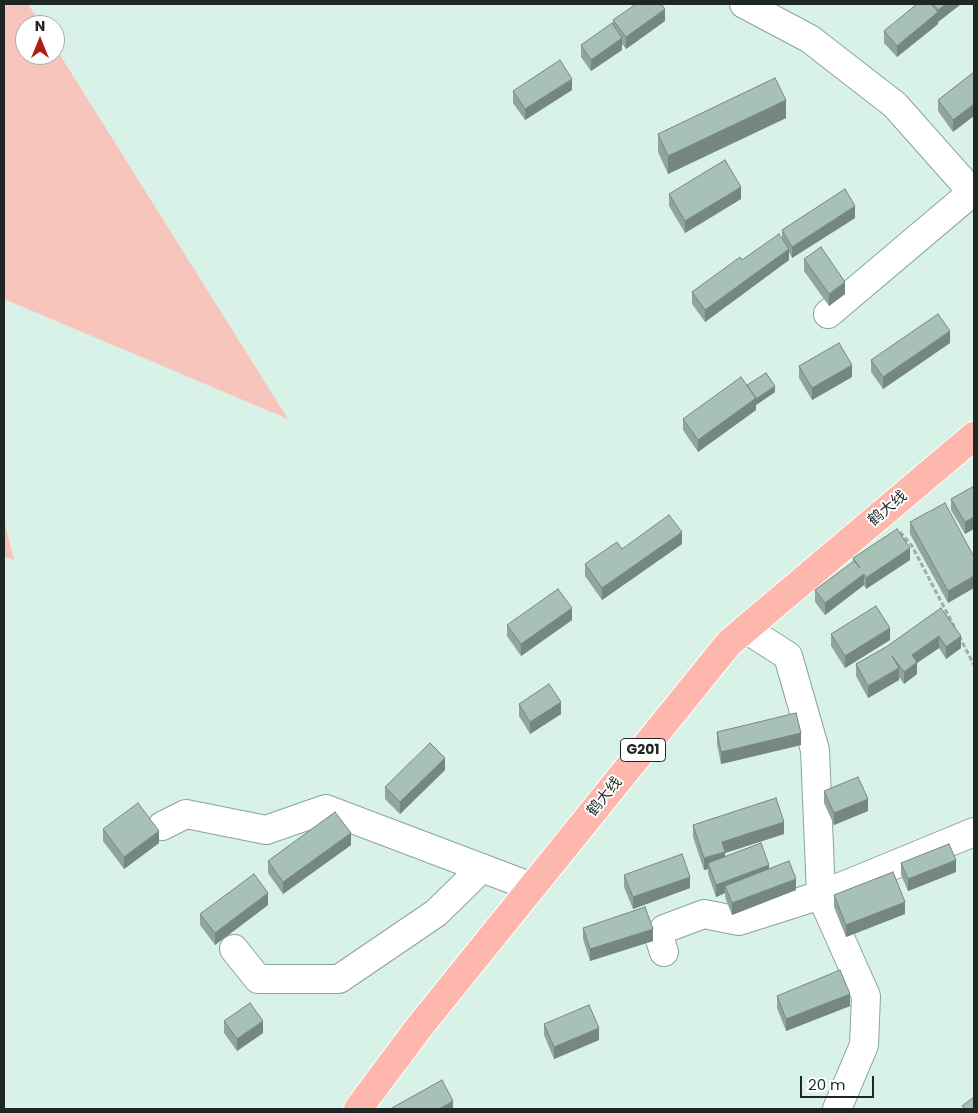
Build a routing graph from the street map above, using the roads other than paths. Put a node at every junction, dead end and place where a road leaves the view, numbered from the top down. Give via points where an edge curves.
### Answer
1 (744, 4) edge
2 (783, 11) edge
3 (974, 191) edge
4 (828, 314) dead end
5 (974, 436) edge
6 (746, 629) junction
7 (162, 826) dead end
8 (974, 832) edge
9 (482, 868) junction
10 (532, 887) junction
11 (821, 895) junction
12 (234, 948) dead end
13 (664, 952) dead end
14 (358, 1109) edge
15 (837, 1109) edge

1 - 2 street
2 - 3 street via 810,39 895,105
3 - 4 street
5 - 6 highway, 鹤大线 / G201
6 - 10 highway, 鹤大线 / G201 via 729,643
6 - 11 street via 788,656 815,750
7 - 9 street via 186,814 266,830 326,808
8 - 11 street
9 - 10 street
9 - 12 street via 436,913 339,979 258,979
10 - 14 highway, 鹤大线 / G201
11 - 13 street via 738,920 704,914 664,929 659,937
11 - 15 street via 866,996 864,1045

